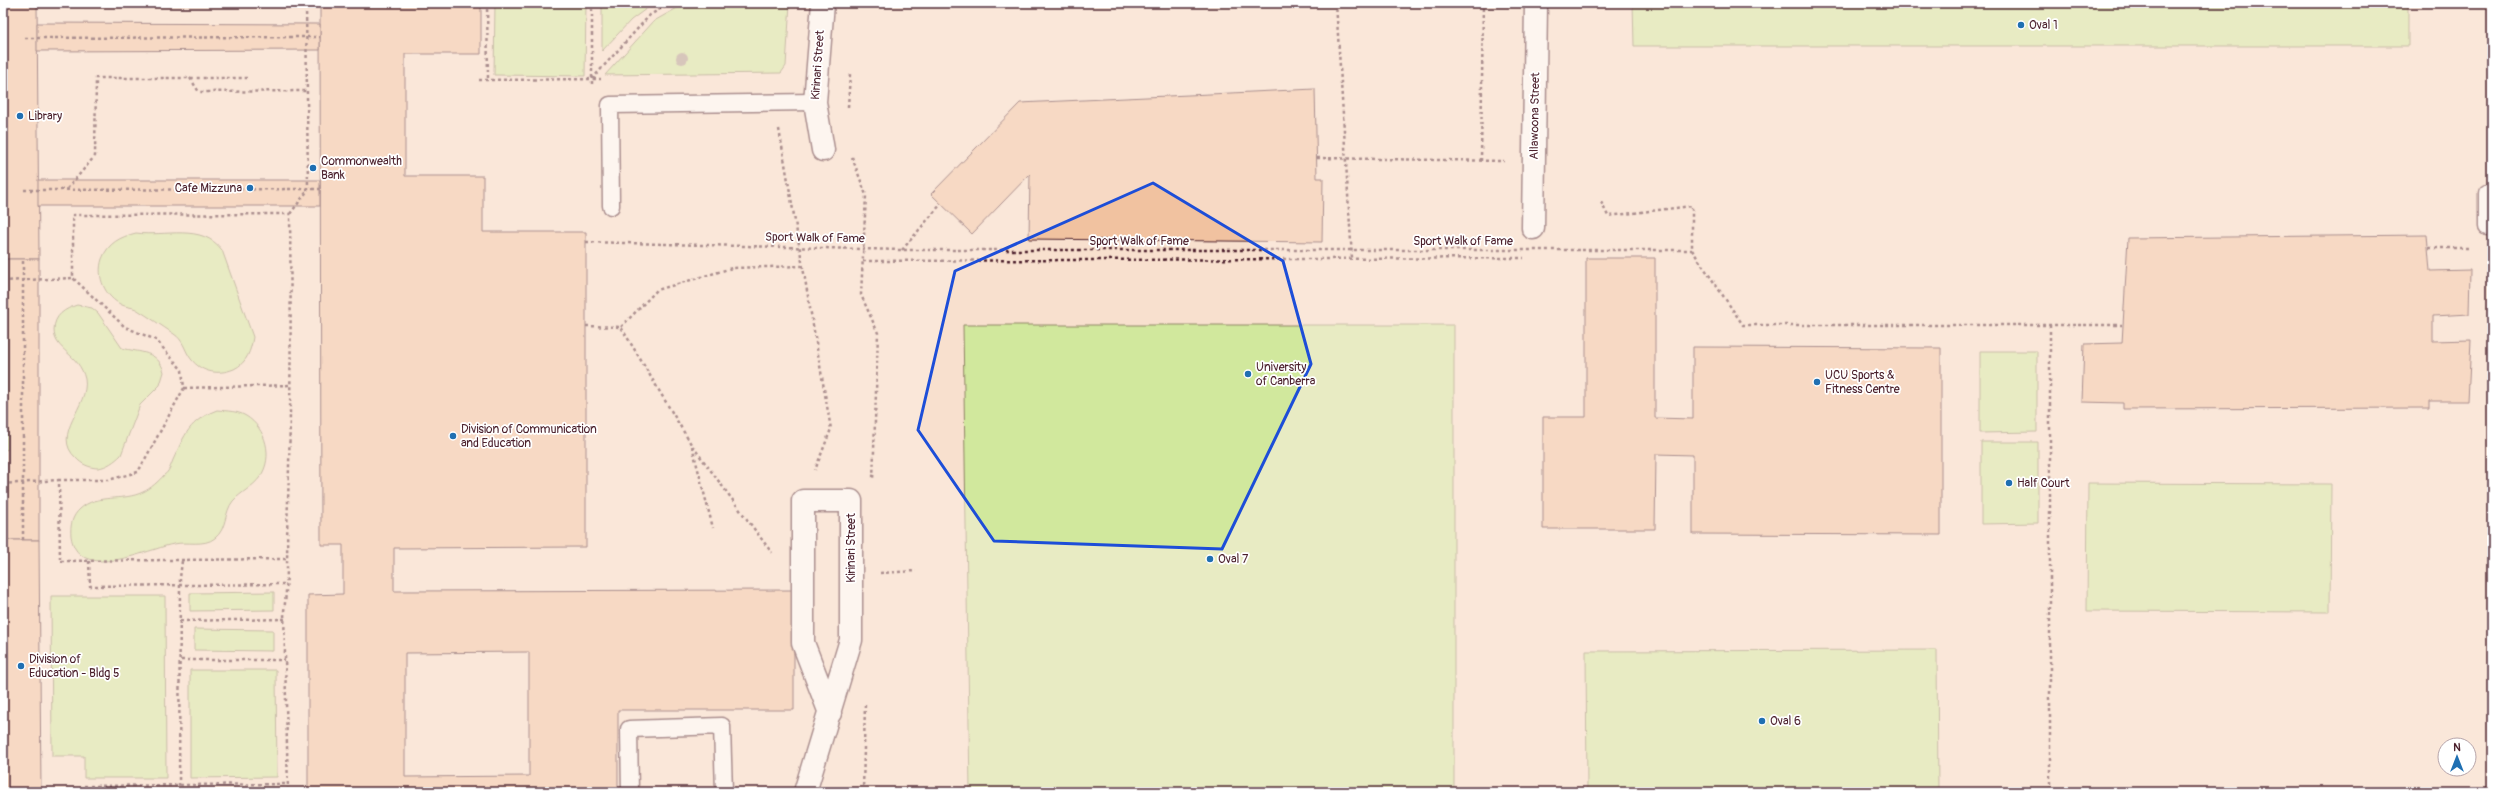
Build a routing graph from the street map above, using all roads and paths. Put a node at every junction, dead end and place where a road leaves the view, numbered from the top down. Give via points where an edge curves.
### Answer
1 (306, 3) edge
2 (487, 3) edge
3 (592, 3) edge
4 (670, 3) edge
5 (823, 3) edge
6 (1336, 3) edge
7 (1483, 3) edge
8 (1536, 3) edge
9 (306, 37) junction
10 (320, 37) dead end
11 (25, 38) dead end
12 (850, 72) dead end
13 (190, 78) junction
14 (247, 78) dead end
15 (488, 79) junction
16 (592, 79) junction
17 (479, 80) dead end
18 (306, 91) junction
19 (815, 102) junction
20 (610, 105) junction
21 (848, 110) dead end
22 (779, 129) dead end
23 (823, 150) dead end
24 (851, 154) dead end
25 (1317, 158) dead end
26 (1346, 158) junction
27 (1481, 161) junction
28 (1534, 162) junction
29 (320, 189) dead end
30 (24, 190) dead end
31 (67, 190) junction
32 (308, 190) junction
33 (2492, 193) edge
34 (1600, 202) dead end
35 (941, 204) dead end
36 (611, 206) dead end
37 (290, 214) junction
38 (2492, 227) edge
39 (1533, 228) dead end
40 (586, 242) dead end
41 (2429, 248) dead end
42 (2476, 248) dead end
43 (902, 250) junction
44 (1692, 250) junction
45 (1352, 258) junction
46 (1525, 258) dead end
47 (24, 260) dead end
48 (802, 266) junction
49 (73, 278) junction
50 (4, 281) edge
51 (24, 281) junction
52 (2050, 325) junction
53 (2122, 325) dead end
54 (586, 326) dead end
55 (621, 327) junction
56 (292, 385) junction
57 (184, 388) junction
58 (691, 444) junction
59 (60, 480) junction
60 (3, 484) edge
61 (22, 484) junction
62 (803, 501) junction
63 (713, 528) dead end
64 (22, 540) dead end
65 (776, 558) dead end
66 (286, 559) junction
67 (89, 561) junction
68 (182, 561) junction
69 (916, 571) dead end
70 (878, 573) dead end
71 (287, 584) junction
72 (180, 586) junction
73 (285, 620) junction
74 (180, 621) junction
75 (181, 660) junction
76 (285, 660) junction
77 (830, 713) junction
78 (288, 784) junction
79 (84, 786) dead end
80 (179, 786) junction
81 (179, 792) edge
82 (288, 792) edge
83 (630, 792) edge
84 (724, 792) edge
85 (804, 792) edge
86 (2050, 792) edge

1 - 9 path
2 - 15 path
3 - 16 path
4 - 16 path via 650,15
5 - 19 street, Kirinari Street
6 - 26 path
7 - 27 path
8 - 28 street, Allawoona Street
9 - 10 path
9 - 11 path
9 - 18 path
12 - 21 path
13 - 14 path
13 - 18 path via 199,92
13 - 31 path via 96,78 94,156
15 - 16 path
15 - 17 path
16 - 20 path via 592,85
18 - 32 path
19 - 20 lane
19 - 23 street, Kirinari Street
20 - 36 lane
22 - 48 path
24 - 45 path via 866,195 863,261
25 - 26 path
26 - 27 path
26 - 45 path
27 - 28 path
28 - 39 street, Allawoona Street
29 - 32 path
30 - 31 path
31 - 32 path
32 - 37 path
33 - 38 lane via 2487,193 2487,227
34 - 44 path via 1608,216 1692,206
35 - 43 path
37 - 49 path via 73,215
37 - 56 path
40 - 43 path, Sport Walk of Fame, bridge
41 - 42 path
43 - 44 path, Sport Walk of Fame, bridge
44 - 52 path via 1743,325
45 - 46 path
47 - 51 path
48 - 55 path via 732,268 657,290
48 - 62 path via 832,429
49 - 51 path
49 - 57 path via 125,327 156,340 182,370
50 - 51 path
51 - 61 path
52 - 53 path
52 - 86 path
54 - 55 path
55 - 58 path
56 - 57 path
56 - 66 path
57 - 59 path via 138,472 108,480
58 - 63 path
58 - 65 path
59 - 61 path
59 - 67 path via 60,561
60 - 61 path
61 - 64 path
62 - 77 street via 803,643
62 - 77 street, Kirinari Street via 851,501 851,640
66 - 68 path
66 - 71 path
67 - 68 path
67 - 72 path via 90,586
68 - 72 path
69 - 70 path
71 - 72 path
71 - 73 path
72 - 74 path
73 - 74 path
73 - 76 path
74 - 75 path
75 - 76 path
75 - 80 path
76 - 78 path
77 - 85 street, Kirinari Street
78 - 80 path
78 - 82 path
79 - 80 path
80 - 81 path
83 - 84 lane via 629,729 722,726

